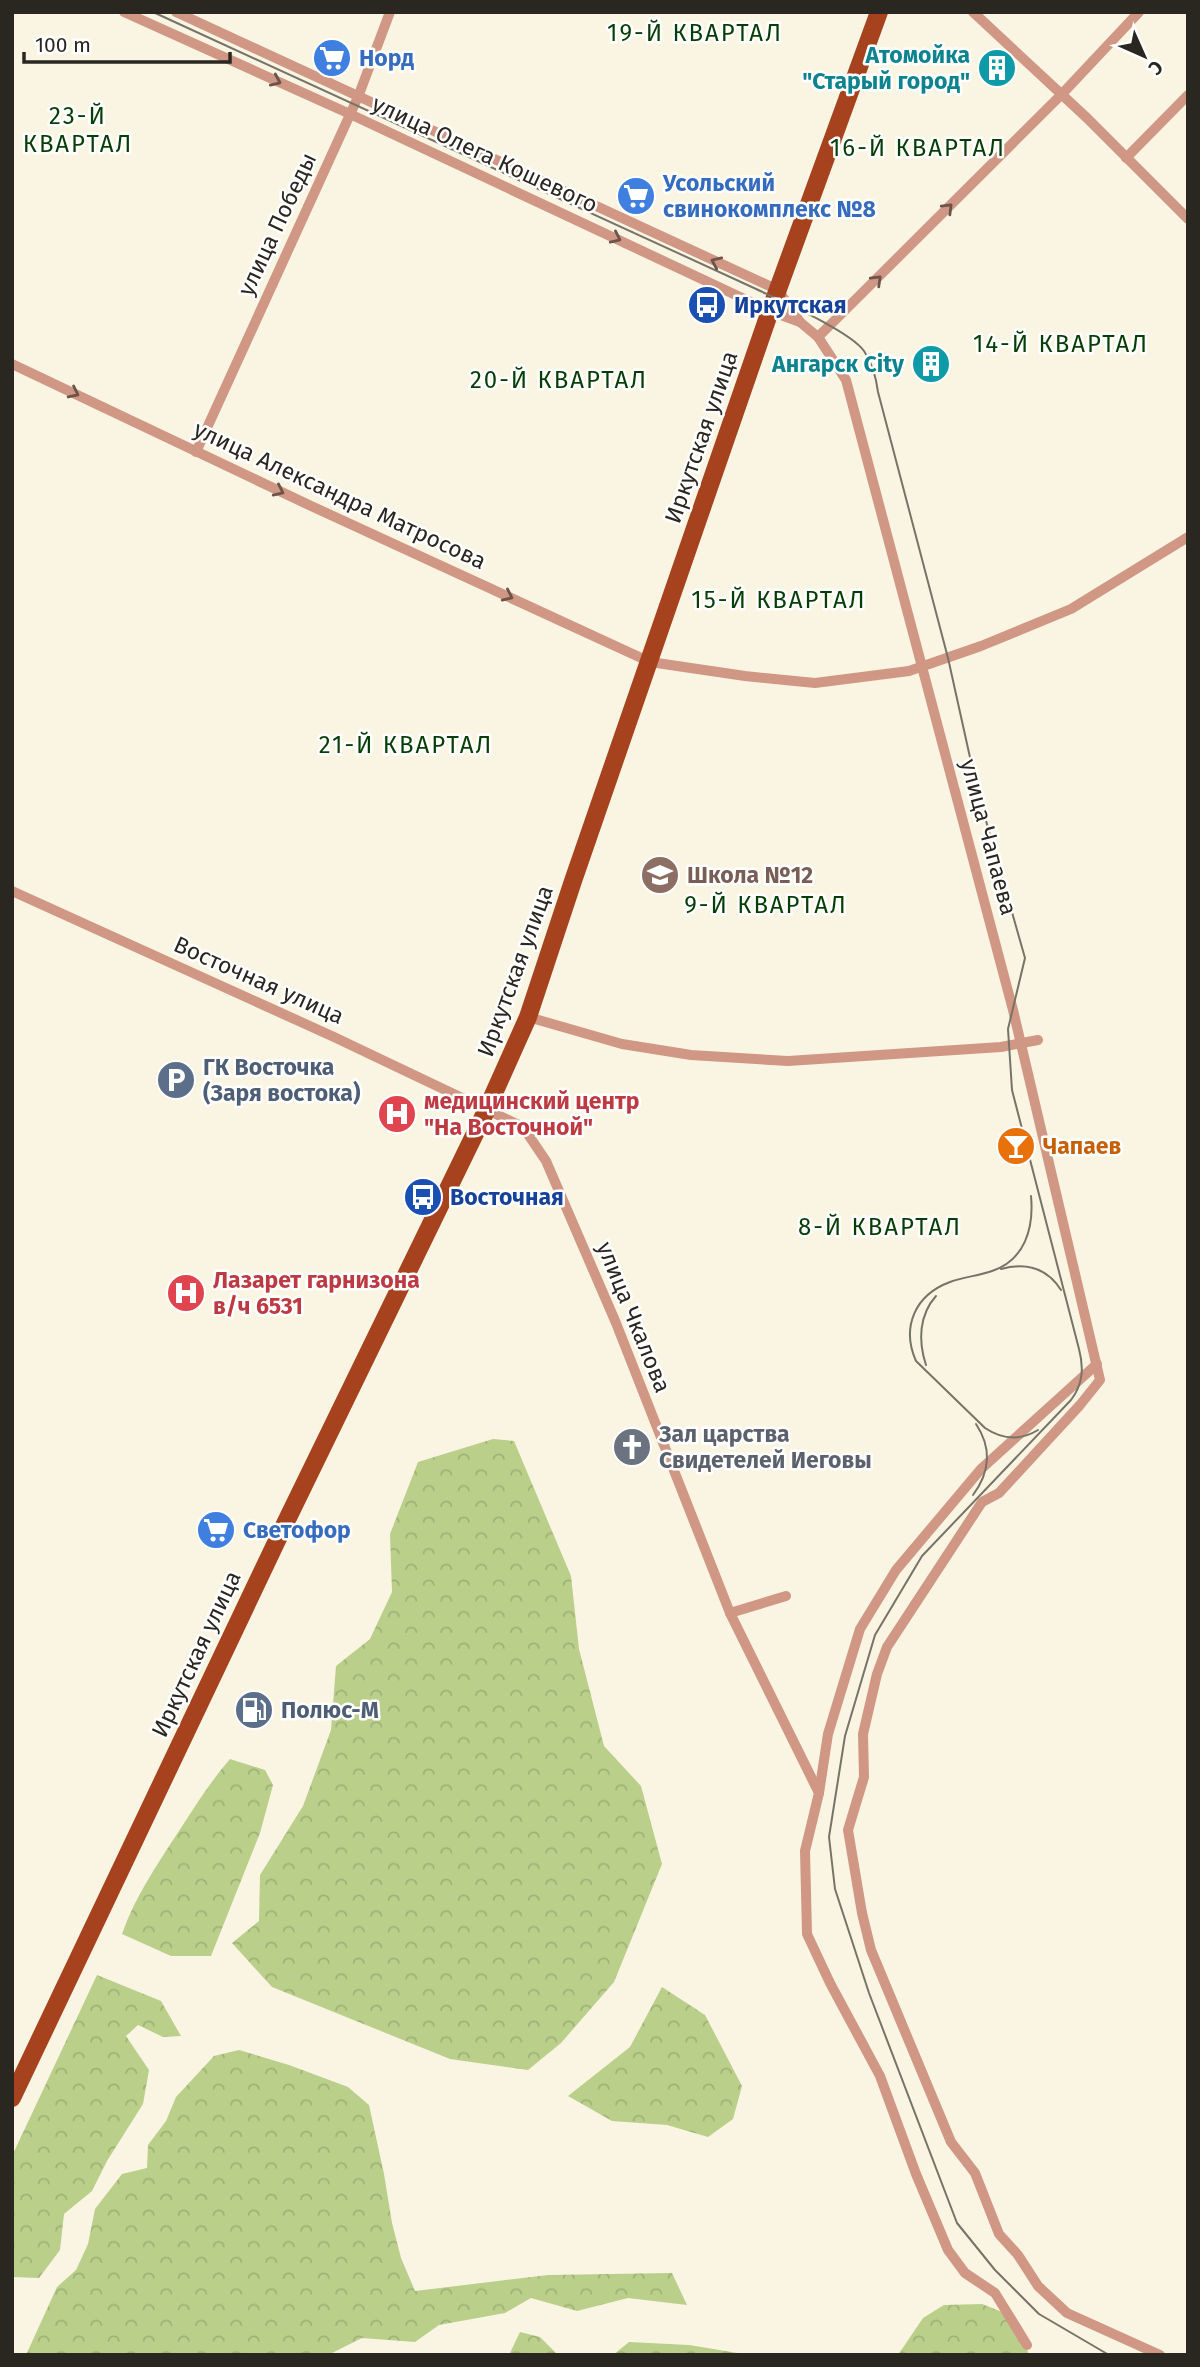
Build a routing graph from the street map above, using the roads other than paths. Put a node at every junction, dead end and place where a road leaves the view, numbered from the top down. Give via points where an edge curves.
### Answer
1 (124, 12) edge
2 (176, 12) edge
3 (390, 12) edge
4 (879, 12) edge
5 (973, 12) edge
6 (1139, 12) edge
7 (1062, 94) junction
8 (1188, 95) edge
9 (358, 97) junction
10 (350, 114) junction
11 (1126, 158) junction
12 (1188, 219) edge
13 (778, 290) junction
14 (771, 311) junction
15 (800, 321) junction
16 (818, 337) junction
17 (12, 364) edge
18 (196, 452) junction
19 (1188, 537) edge
20 (650, 662) junction
21 (923, 666) junction
22 (12, 891) edge
23 (528, 1017) junction
24 (1038, 1040) dead end
25 (1021, 1044) junction
26 (486, 1111) junction
27 (1097, 1364) junction
28 (786, 1596) dead end
29 (730, 1613) junction
30 (819, 1793) junction
31 (12, 2098) edge
32 (1027, 2345) dead end
33 (1160, 2355) edge

1 -> 10 street, улица Олега Кошевого
2 - 9 street, улица Олега Кошевого
3 - 9 street, улица Победы
4 - 13 main road, Иркутская улица
5 - 7 street
6 - 7 street
7 - 11 street
16 -> 7 street
8 - 11 street
9 - 10 street, улица Победы
13 -> 9 street, улица Олега Кошевого
10 -> 14 street, улица Олега Кошевого
10 - 18 street, улица Победы
11 - 12 street
13 - 14 main road, Иркутская улица
13 - 15 street, улица Олега Кошевого
14 - 15 street, улица Олега Кошевого
14 - 20 main road, Иркутская улица
15 - 16 street, улица Чапаева
16 - 21 street, улица Чапаева via 846,380
17 -> 18 street, улица Александра Матросова
18 -> 20 street, улица Александра Матросова
19 - 21 street, улица Александра Матросова via 1071,609
20 - 21 street, улица Александра Матросова via 815,682
20 - 23 main road, Иркутская улица
21 - 25 street, улица Чапаева
22 - 26 street, Восточная улица
23 - 25 street via 622,1044 691,1055 788,1061
23 - 26 main road, Иркутская улица
24 - 25 street
25 - 27 street, улица Чапаева
26 - 29 street, улица Чкалова via 523,1127 547,1161
26 - 31 main road, Иркутская улица
27 - 30 street via 981,1469 897,1570 860,1629 828,1734
27 - 33 street, улица Чапаева via 1100,1380 999,1493 982,1502 887,1647 863,1734 864,1777 848,1830 871,1950 951,2142 975,2173 999,2234 1038,2286 1067,2314
28 - 29 street
29 - 30 street, улица Чкалова
30 - 32 street via 805,1850 807,1934 880,2076 948,2250 965,2273 995,2293

